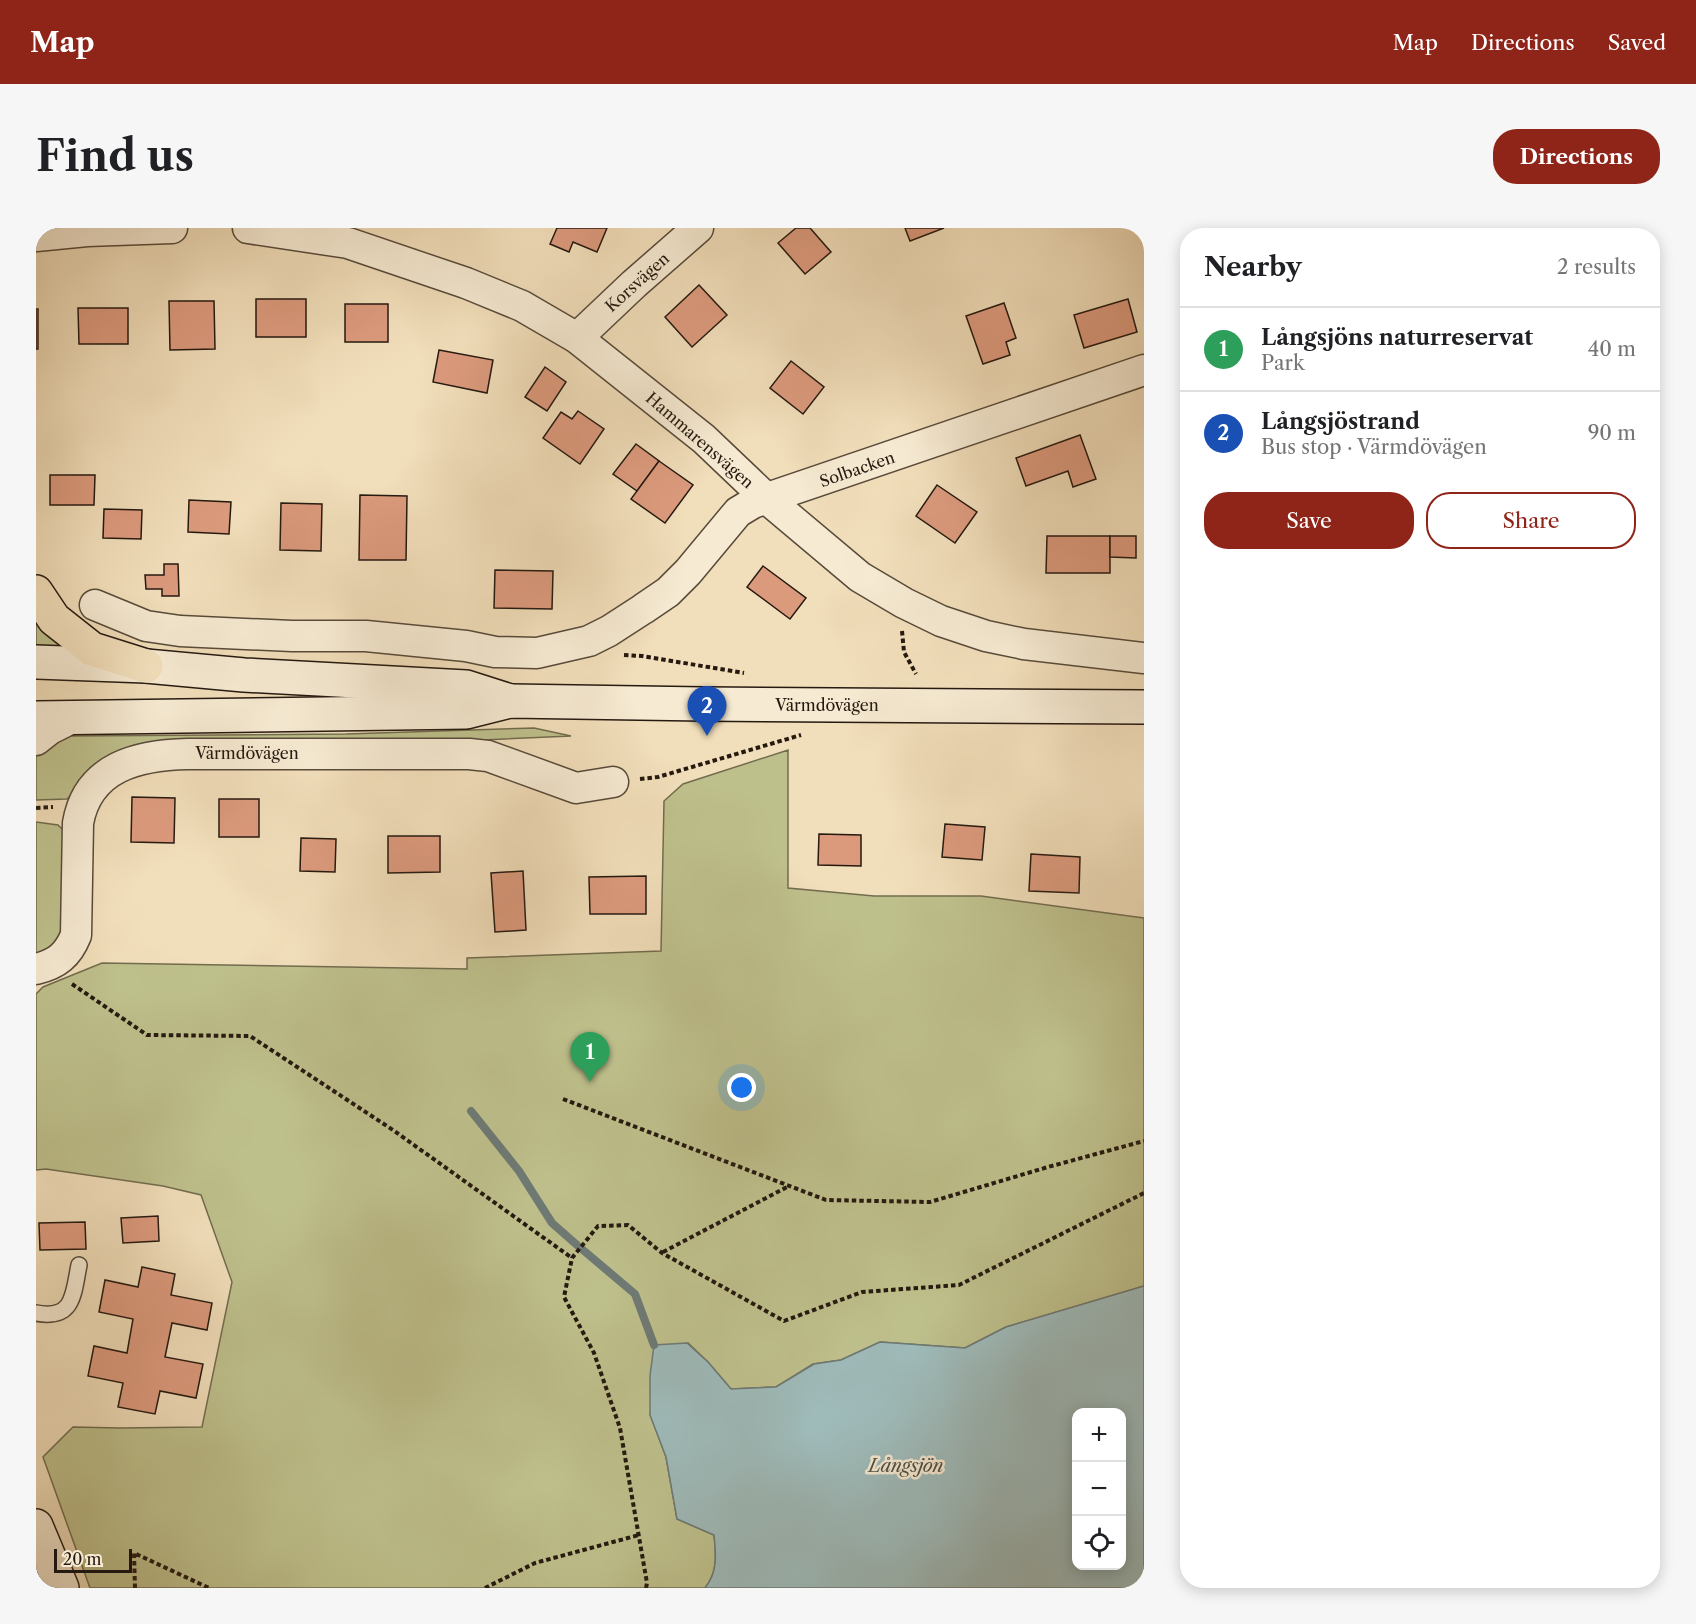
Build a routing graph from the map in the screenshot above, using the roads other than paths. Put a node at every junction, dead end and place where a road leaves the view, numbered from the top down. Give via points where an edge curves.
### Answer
1 (172, 228) edge
2 (248, 228) edge
3 (698, 228) edge
4 (36, 236) edge
5 (577, 338) junction
6 (1144, 370) edge
7 (766, 498) junction
8 (36, 592) edge
9 (95, 605) dead end
10 (398, 639) junction
11 (1144, 658) edge
12 (36, 662) edge
13 (146, 666) junction
14 (398, 682) junction
15 (510, 701) junction
16 (1144, 707) edge
17 (398, 714) junction
18 (74, 717) junction
19 (36, 718) edge
20 (36, 740) edge
21 (613, 782) road end
22 (36, 969) edge
23 (79, 1265) dead end
24 (36, 1313) edge
25 (36, 1526) edge
26 (62, 1588) edge

1 - 4 street
2 - 5 street, Hammarensvägen via 348,243 369,250 522,306
3 - 5 street, Korsvägen
5 - 7 street, Hammarensvägen via 704,440
6 - 7 street, Solbacken
7 - 10 street, Solbacken via 738,512 668,592 589,641 537,653 495,652
7 - 11 street, Hammarensvägen via 860,577 941,621 1024,644
8 - 13 highway via 54,619 92,649
9 - 10 street via 146,626 180,631
10 - 14 street
12 - 13 main road, Värmdövägen
13 - 14 main road, Värmdövägen
14 - 15 main road, Värmdövägen via 466,687
14 - 17 street
15 - 16 main road, Värmdövägen
15 - 17 main road, Värmdövägen via 466,712
17 - 18 main road, Värmdövägen
18 - 19 main road, Värmdövägen
18 - 20 street
21 - 22 street, Värmdövägen via 576,788 488,756 469,754 188,753 130,762 101,779 81,806 76,935 62,959
23 - 24 lane via 69,1305 50,1316
25 - 26 main road

